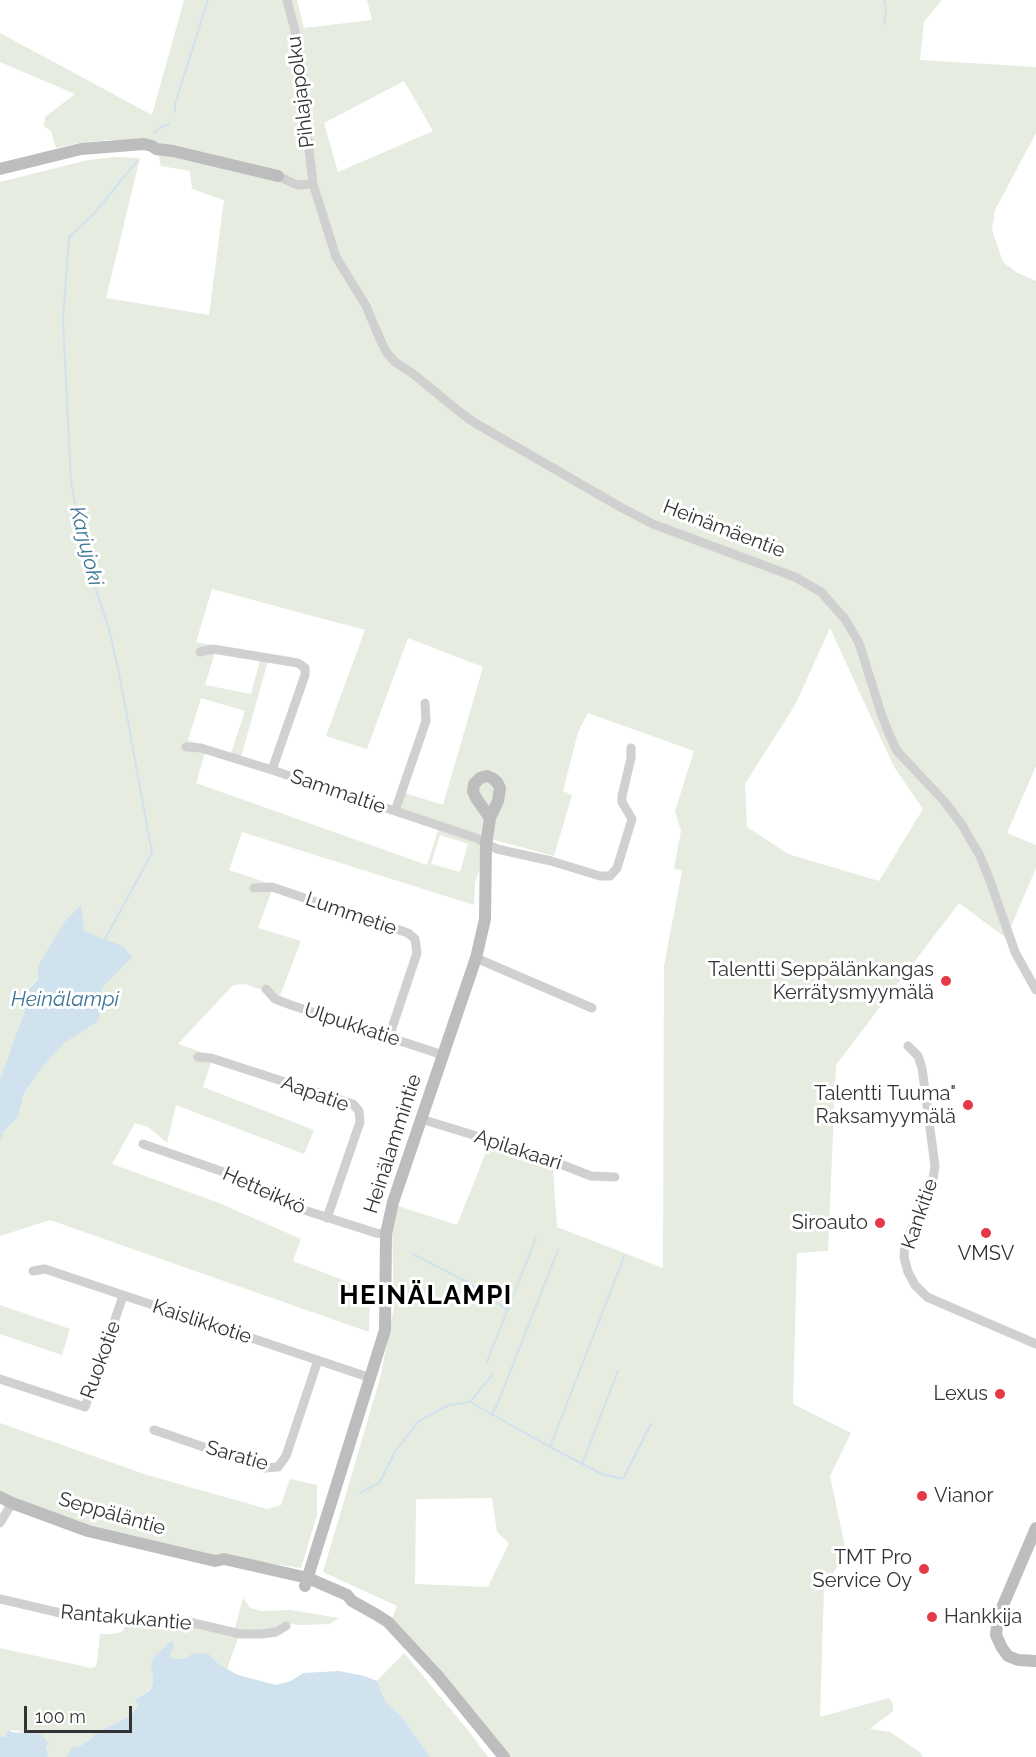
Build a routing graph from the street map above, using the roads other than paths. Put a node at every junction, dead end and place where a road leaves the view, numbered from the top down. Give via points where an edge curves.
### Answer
1 (287, 0) edge
2 (0, 169) edge
3 (278, 176) joint
4 (313, 184) junction
5 (200, 652) dead end
6 (425, 703) dead end
7 (186, 747) dead end
8 (631, 748) dead end
9 (272, 770) junction
10 (395, 811) junction
11 (490, 818) dead end
12 (486, 844) junction
13 (254, 888) dead end
14 (476, 958) junction
15 (266, 989) dead end
16 (1036, 990) edge
17 (592, 1008) dead end
18 (389, 1037) junction
19 (908, 1046) dead end
20 (442, 1055) junction
21 (198, 1057) dead end
22 (421, 1119) junction
23 (143, 1144) dead end
24 (615, 1177) dead end
25 (327, 1218) junction
26 (386, 1234) junction
27 (33, 1271) dead end
28 (123, 1296) junction
29 (1036, 1344) edge
30 (318, 1360) junction
31 (0, 1378) edge
32 (371, 1378) junction
33 (154, 1430) dead end
34 (0, 1497) edge
35 (12, 1503) junction
36 (0, 1523) edge
37 (1036, 1528) edge
38 (306, 1582) junction
39 (0, 1599) edge
40 (286, 1626) dead end
41 (1036, 1661) edge
42 (504, 1757) edge

1 - 4 street, Pihlajapolku via 300,56
2 - 3 street via 99,146 173,151
3 - 4 street via 297,177
4 - 16 street, Heinämäentie via 336,257 395,362 475,423 622,508 653,524 795,578 816,588 831,602 859,643 897,751 944,801 980,856 1015,952
5 - 9 street via 213,649 298,663 305,668
6 - 10 street via 426,721
7 - 9 street, Sammaltie
8 - 12 street, Sammaltie via 622,802 632,819 617,868 610,876
9 - 10 street, Sammaltie
10 - 12 street, Sammaltie
11 - 12 street, Heinälammintie
12 - 14 street, Heinälammintie via 486,919
13 - 18 street, Lummetie via 272,887 408,933 415,939 417,953
14 - 17 street
14 - 20 street, Heinälammintie
15 - 18 street, Ulpukkatie via 275,999
18 - 20 street, Ulpukkatie
19 - 29 street, Kankitie via 918,1056 922,1068 935,1166 932,1185 905,1243 908,1272 927,1297
20 - 22 street, Heinälammintie
21 - 25 street, Aapatie via 353,1104 359,1111 360,1122
22 - 24 street, Apilakaari via 591,1176
22 - 26 street, Heinälammintie
23 - 25 street, Hetteikkö via 235,1176 282,1203
25 - 26 street, Hetteikkö
26 - 32 street, Heinälammintie via 385,1330
27 - 28 street, Kaislikkotie via 45,1269
28 - 30 street, Kaislikkotie
28 - 31 street, Ruokotie via 85,1407
30 - 32 street, Kaislikkotie
30 - 33 street, Saratie via 286,1456 278,1467 265,1468
32 - 38 street, Heinälammintie
34 - 35 street, Seppäläntie
35 - 36 street
35 - 38 street, Seppäläntie via 88,1531 215,1561 224,1559
37 - 41 street via 998,1617 996,1635 1005,1653 1013,1659
38 - 42 street, Seppäläntie via 347,1595 388,1622
39 - 40 street, Rantakukantie via 69,1615 176,1619 241,1634 276,1632

